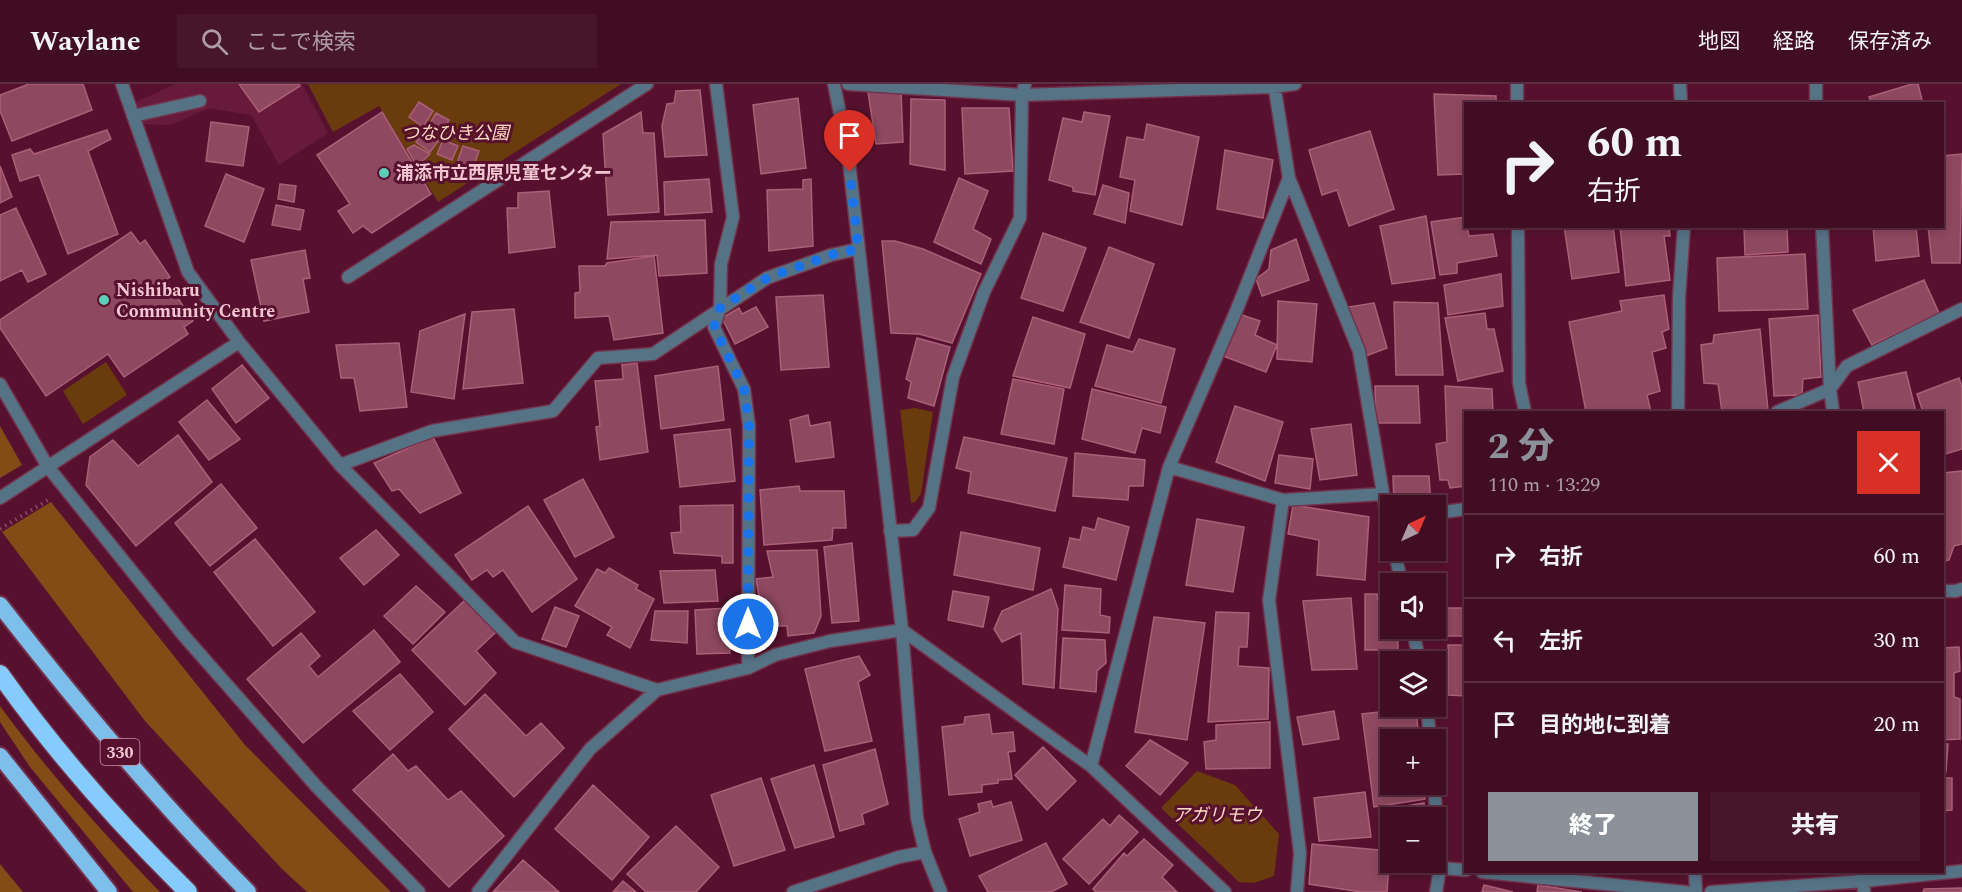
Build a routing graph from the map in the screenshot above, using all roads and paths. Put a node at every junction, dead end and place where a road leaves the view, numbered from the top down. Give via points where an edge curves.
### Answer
1 (122, 84) edge
2 (647, 84) edge
3 (716, 84) edge
4 (834, 84) edge
5 (848, 84) edge
6 (1294, 84) edge
7 (1517, 84) edge
8 (1680, 84) edge
9 (1816, 84) edge
10 (1274, 85) edge
11 (1023, 90) edge
12 (200, 101) dead end
13 (1517, 102) edge
14 (1681, 102) edge
15 (1816, 102) edge
16 (133, 116) junction
17 (1289, 178) junction
18 (1518, 228) edge
19 (1684, 228) edge
20 (1822, 228) edge
21 (858, 249) junction
22 (348, 278) dead end
23 (720, 308) junction
24 (1962, 309) edge
25 (239, 342) junction
26 (0, 384) edge
27 (1830, 389) junction
28 (1525, 411) edge
29 (1678, 411) edge
30 (1779, 411) edge
31 (1833, 411) edge
32 (340, 465) junction
33 (48, 467) junction
34 (1169, 467) junction
35 (66, 489) junction
36 (1383, 494) joint
37 (0, 498) edge
38 (1283, 500) junction
39 (1464, 508) edge
40 (1446, 511) edge
41 (0, 529) edge
42 (890, 531) junction
43 (1962, 589) edge
44 (1944, 591) edge
45 (0, 605) edge
46 (902, 630) junction
47 (748, 669) junction
48 (0, 674) edge
49 (657, 690) junction
50 (0, 756) edge
51 (1091, 766) junction
52 (925, 852) junction
53 (1446, 868) edge
54 (1464, 870) edge
55 (1962, 871) edge
56 (1439, 873) edge
57 (1505, 873) edge
58 (1695, 873) edge
59 (1942, 873) edge
60 (1944, 873) edge
61 (1597, 877) edge
62 (1864, 881) edge
63 (109, 892) edge
64 (188, 892) edge
65 (248, 892) edge
66 (419, 892) edge
67 (478, 892) edge
68 (793, 892) edge
69 (941, 892) edge
70 (1225, 892) edge
71 (1297, 892) edge
72 (1436, 892) edge
73 (1686, 892) edge
74 (1696, 892) edge
75 (1711, 892) edge

1 - 16 street
2 - 22 street
3 - 23 street via 733,217 722,264
4 - 21 street via 848,153
5 - 11 street
6 - 10 street
7 - 13 street
8 - 14 street
9 - 15 street
10 - 11 street
10 - 17 street
11 - 42 street via 1020,218 984,291 953,377 929,508 913,530
12 - 16 street
16 - 25 street via 188,272
17 - 34 street
17 - 36 street via 1359,351
18 - 28 street via 1519,383
19 - 29 street
20 - 27 street
21 - 23 street via 767,278
21 - 42 street
23 - 32 street via 653,354 598,358 554,411 432,431
23 - 47 street via 714,327 744,389 749,424
24 - 27 street via 1847,366
25 - 32 street
25 - 33 street
26 - 33 street
27 - 30 street
27 - 31 street
32 - 49 street via 515,642
33 - 35 street
33 - 37 street
34 - 38 street
34 - 51 street
35 - 41 path
35 - 66 street via 184,636 317,787
36 - 38 street
38 - 71 street via 1269,600 1300,853
39 - 40 street
42 - 46 street
43 - 44 street
45 - 65 highway, 330 via 146,782
46 - 47 street via 830,641 776,655
46 - 51 street
46 - 52 street via 917,818
47 - 49 street
48 - 64 highway via 74,768
49 - 67 street via 590,749
50 - 63 highway
51 - 70 street
52 - 68 street
52 - 69 street
53 - 54 street
55 - 60 street
56 - 72 street
57 - 61 street
58 - 74 street
59 - 62 street
61 - 73 street
62 - 75 street

